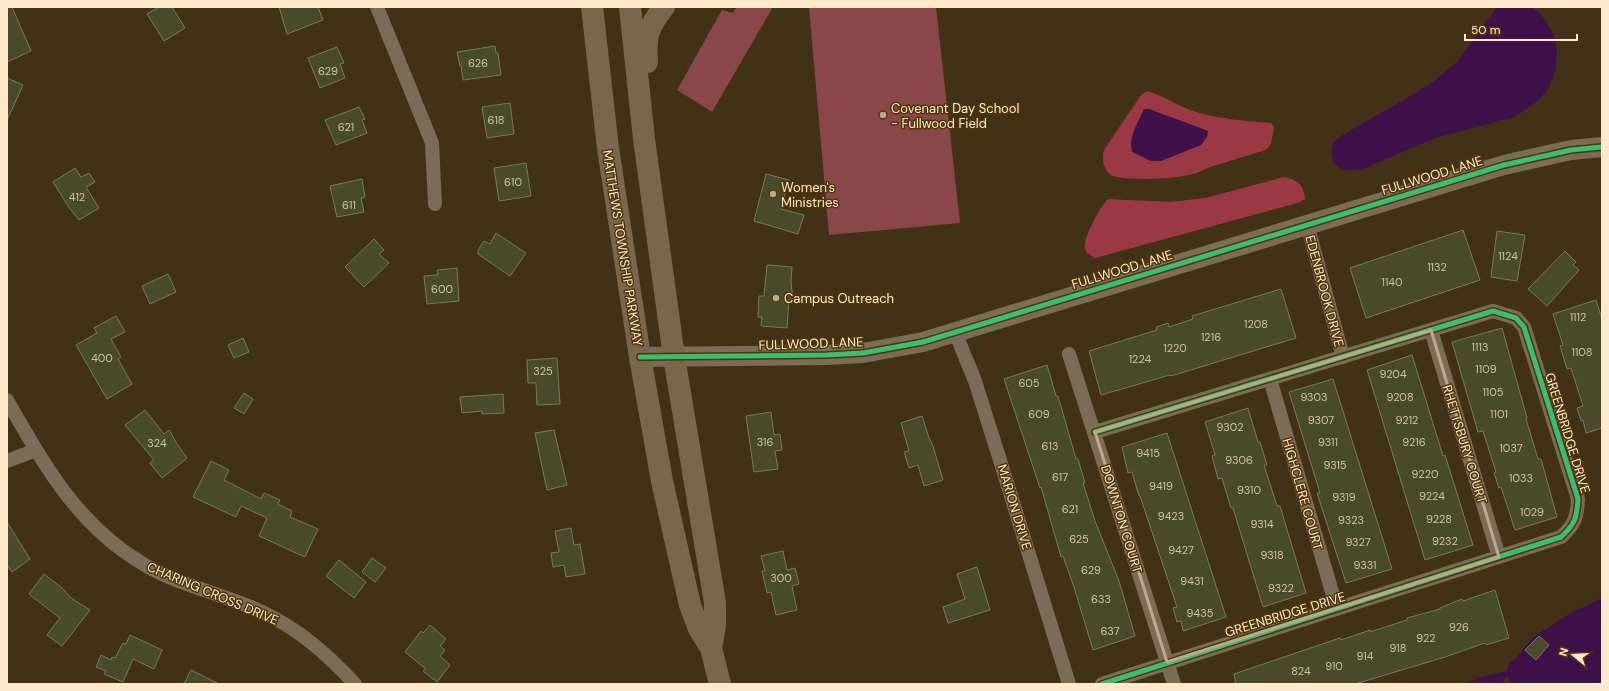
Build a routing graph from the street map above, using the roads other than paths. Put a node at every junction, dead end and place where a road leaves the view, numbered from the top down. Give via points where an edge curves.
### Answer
1 (377, 7) edge
2 (592, 7) edge
3 (630, 7) edge
4 (664, 7) edge
5 (644, 139) junction
6 (1602, 147) edge
7 (435, 204) dead end
8 (1307, 224) junction
9 (1431, 330) junction
10 (956, 332) junction
11 (1069, 354) dead end
12 (640, 357) junction
13 (674, 357) junction
14 (1342, 357) junction
15 (1270, 379) junction
16 (7, 400) edge
17 (1095, 432) junction
18 (36, 450) junction
19 (7, 461) edge
20 (1500, 557) junction
21 (1337, 609) junction
22 (711, 648) junction
23 (1167, 662) junction
24 (355, 684) edge
25 (720, 684) edge
26 (1069, 684) edge
27 (1102, 684) edge
28 (1174, 684) edge

1 - 7 street via 432,143
2 - 12 main road, MATTHEWS TOWNSHIP PARKWAY via 608,148
3 - 5 main road, MATTHEWS TOWNSHIP PARKWAY
4 - 5 main road via 646,36 652,120
5 - 13 main road, MATTHEWS TOWNSHIP PARKWAY
6 - 8 street, FULLWOOD LANE via 1571,150 1504,165
8 - 10 street, FULLWOOD LANE
8 - 14 street, EDENBROOK DRIVE
9 - 14 street, GREENBRIDGE DRIVE
9 - 20 street, RHETTSBURY COURT
9 - 20 street, GREENBRIDGE DRIVE via 1493,311 1516,318 1524,327 1578,499 1577,515 1572,527 1561,538
10 - 13 street, FULLWOOD LANE via 924,342 863,352 826,355
10 - 26 street, MARION DRIVE via 975,381
11 - 17 street, DOWNTON COURT
12 - 13 street, FULLWOOD LANE
12 - 22 main road, MATTHEWS TOWNSHIP PARKWAY via 662,480 690,605 699,629
13 - 22 main road, MATTHEWS TOWNSHIP PARKWAY via 715,603 715,626
14 - 15 street, GREENBRIDGE DRIVE
15 - 17 street, GREENBRIDGE DRIVE
15 - 21 street, HIGHCLERE COURT
16 - 18 street, CHARING CROSS DRIVE
17 - 23 street, DOWNTON COURT
18 - 19 street
18 - 24 street, CHARING CROSS DRIVE via 83,516 116,545 164,575 260,610 283,622 318,646
20 - 21 street, GREENBRIDGE DRIVE
21 - 23 street, GREENBRIDGE DRIVE
22 - 25 main road, MATTHEWS TOWNSHIP PARKWAY
23 - 27 street, GREENBRIDGE DRIVE
23 - 28 street, DOWNTON COURT

